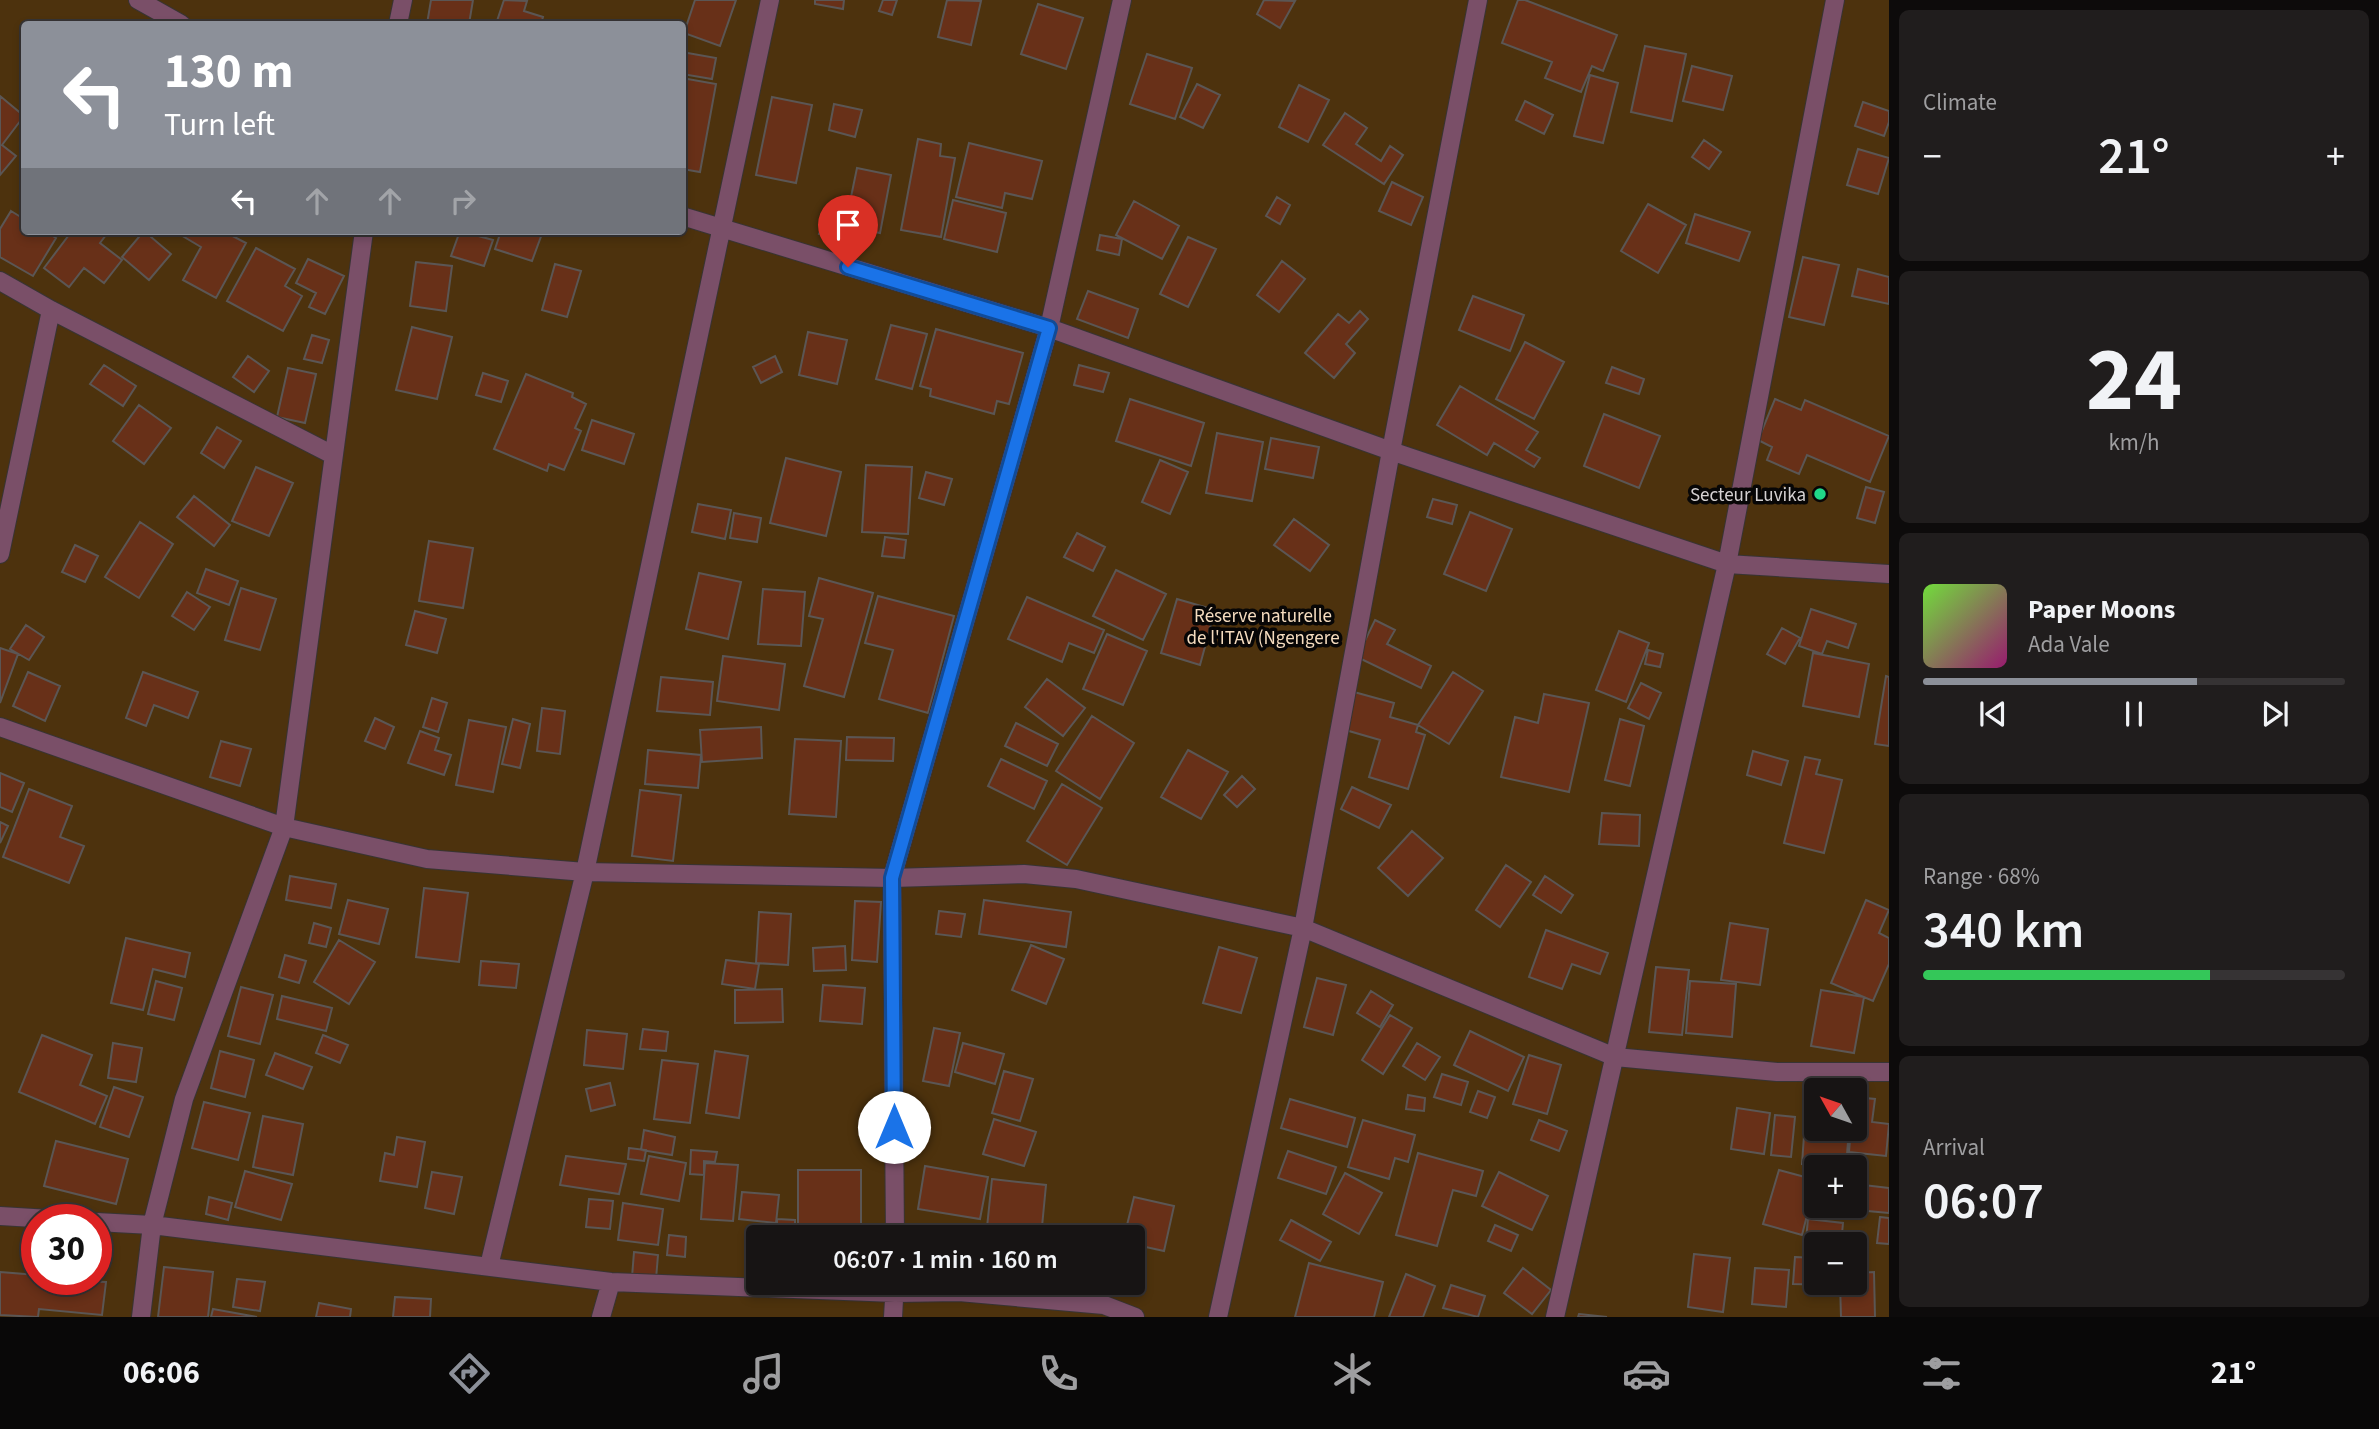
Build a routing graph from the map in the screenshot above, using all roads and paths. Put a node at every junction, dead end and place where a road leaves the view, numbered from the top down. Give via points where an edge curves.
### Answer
1 (138, 0) edge
2 (403, 0) edge
3 (771, 0) edge
4 (1122, 0) edge
5 (1478, 0) edge
6 (1835, 0) edge
7 (176, 21) edge
8 (399, 21) edge
9 (686, 217) edge
10 (722, 229) junction
11 (363, 235) edge
12 (0, 281) edge
13 (51, 310) junction
14 (1049, 328) junction
15 (1391, 451) junction
16 (333, 455) junction
17 (0, 554) edge
18 (1727, 564) junction
19 (1889, 574) edge
20 (0, 727) edge
21 (284, 827) junction
22 (585, 872) junction
23 (892, 878) junction
24 (1303, 929) junction
25 (1615, 1057) junction
26 (1889, 1072) edge
27 (0, 1216) edge
28 (21, 1217) edge
29 (112, 1223) edge
30 (152, 1225) junction
31 (895, 1225) edge
32 (489, 1266) junction
33 (611, 1282) junction
34 (746, 1285) edge
35 (895, 1295) edge
36 (992, 1295) edge
37 (141, 1317) edge
38 (601, 1317) edge
39 (893, 1317) edge
40 (1135, 1317) edge
41 (1218, 1317) edge
42 (1555, 1317) edge

1 - 7 street
2 - 8 street
3 - 10 street
4 - 14 street
5 - 15 street
6 - 18 street
9 - 10 street
10 - 14 street
10 - 22 street
11 - 16 street
12 - 13 street
13 - 16 street
13 - 17 street
14 - 15 street
14 - 23 street
15 - 18 street
15 - 24 street
16 - 21 street
18 - 19 street
18 - 25 street
20 - 21 street
21 - 22 street via 427,859
21 - 30 street via 184,1099
22 - 23 street
22 - 32 street
23 - 24 street via 1024,874 1076,879
23 - 31 street
24 - 25 street
24 - 41 street
25 - 26 street via 1777,1072
25 - 42 street
27 - 28 street
29 - 30 street
30 - 32 street
30 - 37 street
32 - 33 street
33 - 34 street
33 - 38 street
35 - 39 street
36 - 40 street via 1104,1305

